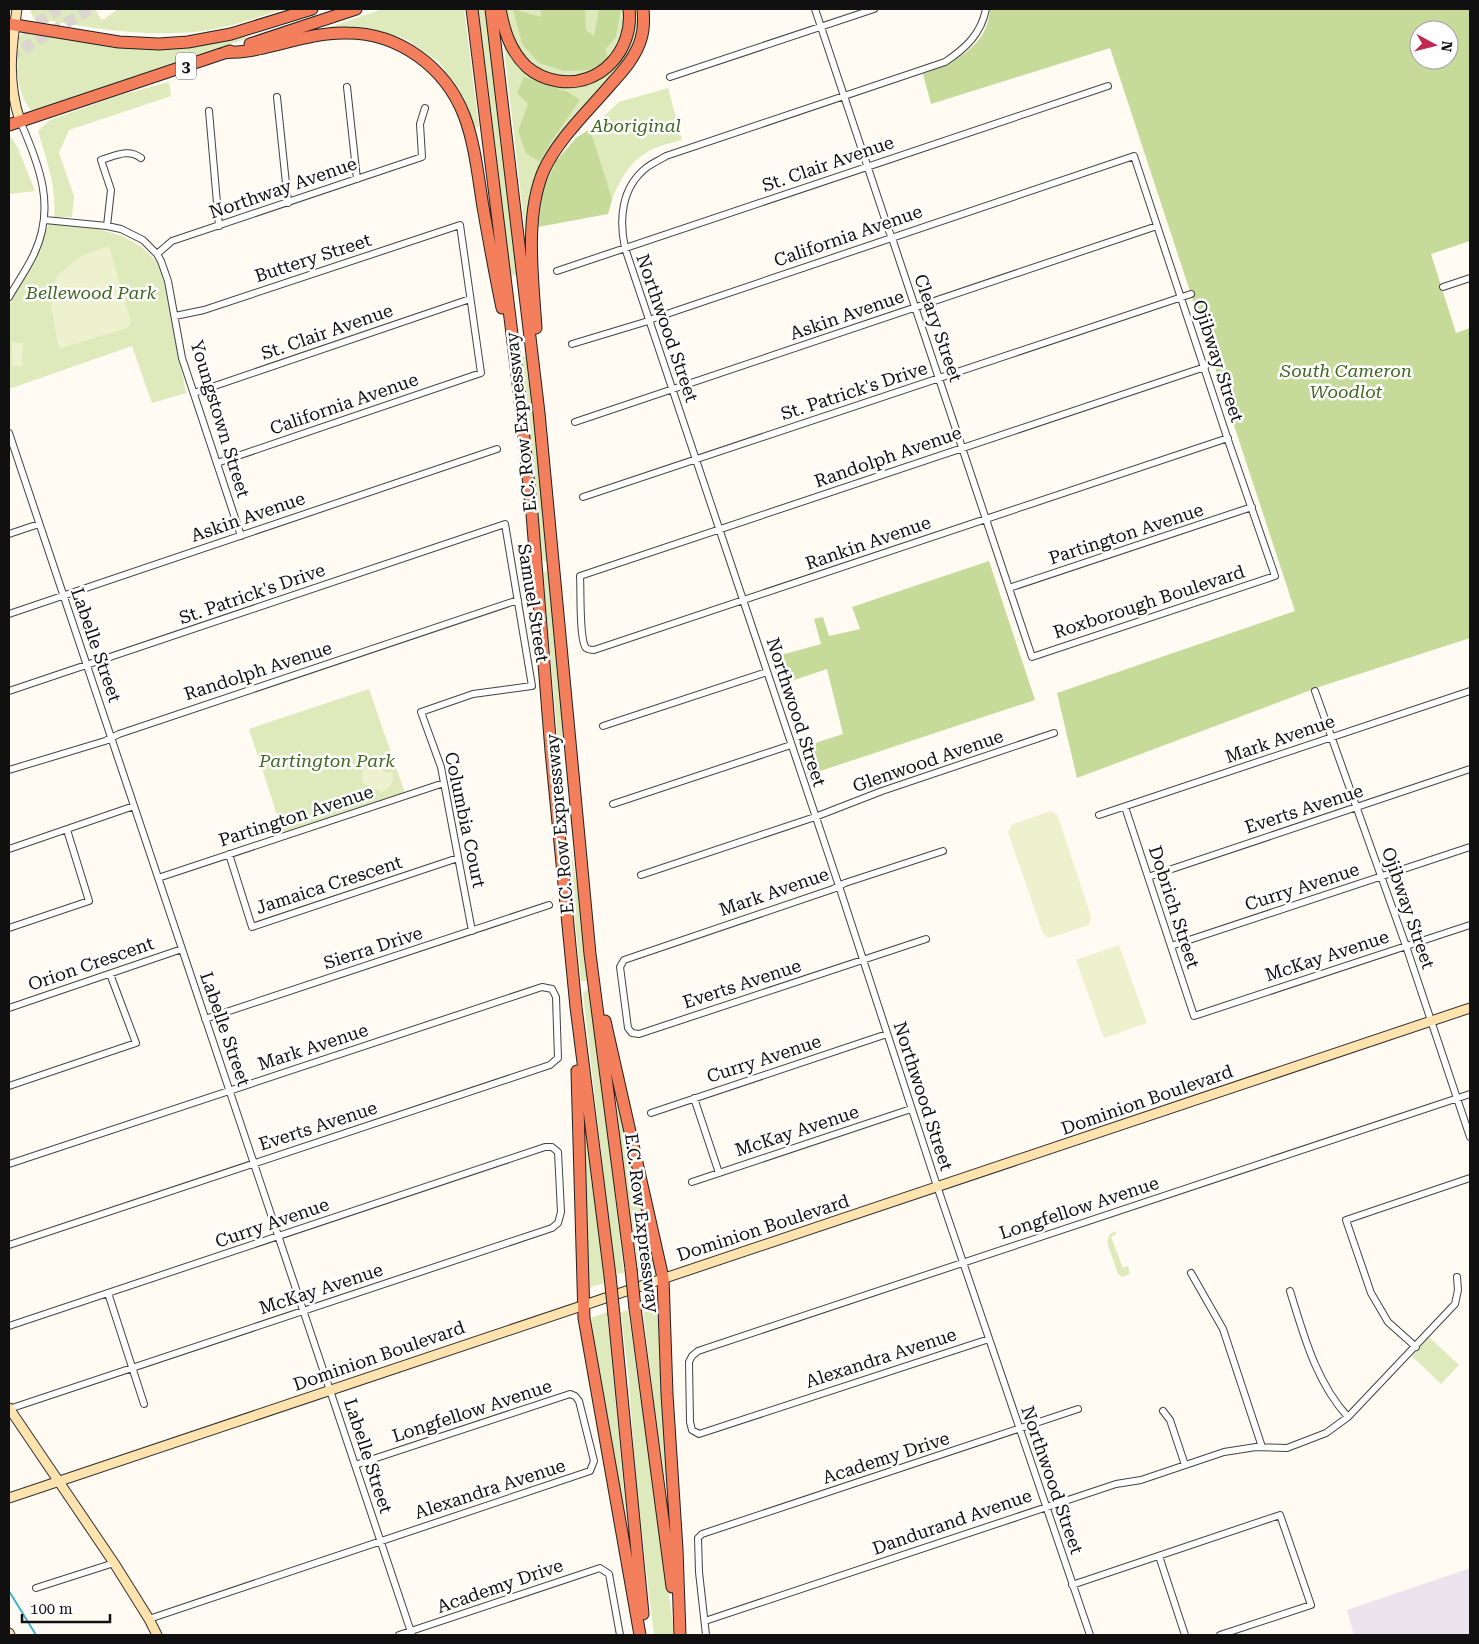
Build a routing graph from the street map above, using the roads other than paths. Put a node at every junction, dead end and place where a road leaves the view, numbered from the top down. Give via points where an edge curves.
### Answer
1 (17, 9) edge
2 (312, 9) edge
3 (354, 9) edge
4 (472, 9) edge
5 (490, 9) edge
6 (500, 9) edge
7 (629, 9) edge
8 (643, 9) edge
9 (815, 9) edge
10 (874, 9) edge
11 (986, 9) edge
12 (12, 24) edge
13 (821, 27) junction
14 (224, 53) junction
15 (670, 77) dead end
16 (1108, 86) dead end
17 (347, 87) dead end
18 (844, 96) junction
19 (277, 98) dead end
20 (425, 108) dead end
21 (209, 111) dead end
22 (20, 122) junction
23 (9, 125) edge
24 (1134, 156) joint
25 (141, 158) dead end
26 (868, 167) junction
27 (357, 179) junction
28 (288, 203) junction
29 (45, 220) junction
30 (107, 226) junction
31 (220, 226) junction
32 (1157, 226) junction
33 (892, 238) junction
34 (625, 248) junction
35 (157, 254) junction
36 (557, 271) dead end
37 (1470, 278) edge
38 (1443, 287) dead end
39 (1191, 294) dead end
40 (9, 297) edge
41 (1181, 297) junction
42 (470, 299) junction
43 (915, 308) junction
44 (175, 316) junction
45 (649, 320) junction
46 (572, 344) dead end
47 (1205, 367) junction
48 (939, 378) junction
49 (672, 389) junction
50 (519, 392) junction
51 (194, 393) junction
52 (539, 413) junction
53 (575, 422) dead end
54 (9, 433) edge
55 (1228, 438) junction
56 (962, 448) junction
57 (497, 449) dead end
58 (696, 459) junction
59 (217, 463) junction
60 (583, 497) dead end
61 (1252, 507) junction
62 (986, 519) junction
63 (39, 524) junction
64 (505, 524) joint
65 (719, 530) junction
66 (9, 534) edge
67 (241, 536) junction
68 (580, 576) joint
69 (1275, 576) joint
70 (1009, 588) junction
71 (63, 596) junction
72 (518, 600) junction
73 (743, 600) junction
74 (9, 614) edge
75 (1032, 657) joint
76 (86, 665) junction
77 (767, 672) junction
78 (532, 686) joint
79 (9, 691) edge
80 (1314, 691) dead end
81 (1470, 691) edge
82 (603, 726) dead end
83 (1054, 734) dead end
84 (111, 738) junction
85 (1331, 738) junction
86 (791, 745) junction
87 (1470, 769) edge
88 (9, 770) edge
89 (444, 784) junction
90 (613, 804) dead end
91 (134, 806) junction
92 (1124, 807) junction
93 (1357, 807) junction
94 (1099, 815) dead end
95 (815, 817) junction
96 (66, 830) junction
97 (1470, 847) edge
98 (9, 849) edge
99 (943, 851) dead end
100 (229, 854) junction
101 (458, 858) junction
102 (641, 875) dead end
103 (1382, 876) junction
104 (1148, 877) junction
105 (158, 878) junction
106 (839, 886) junction
107 (549, 905) dead end
108 (1470, 925) edge
109 (9, 928) edge
110 (472, 932) junction
111 (926, 939) dead end
112 (1171, 946) junction
113 (1406, 946) junction
114 (182, 949) junction
115 (590, 954) junction
116 (862, 960) junction
117 (620, 967) joint
118 (110, 974) junction
119 (542, 987) joint
120 (576, 1007) junction
121 (9, 1008) edge
122 (1470, 1008) edge
123 (1194, 1016) joint
124 (206, 1019) junction
125 (1431, 1022) junction
126 (887, 1034) junction
127 (9, 1086) edge
128 (230, 1091) junction
129 (1470, 1094) edge
130 (694, 1098) junction
131 (1457, 1098) junction
132 (912, 1109) junction
133 (651, 1113) dead end
134 (1470, 1137) edge
135 (544, 1148) joint
136 (9, 1164) edge
137 (254, 1164) junction
138 (719, 1172) junction
139 (1470, 1178) edge
140 (692, 1182) dead end
141 (937, 1186) junction
142 (279, 1237) junction
143 (9, 1245) edge
144 (963, 1263) junction
145 (1191, 1274) dead end
146 (1457, 1277) dead end
147 (663, 1278) junction
148 (1290, 1292) dead end
149 (108, 1294) junction
150 (583, 1304) junction
151 (304, 1311) junction
152 (9, 1326) edge
153 (989, 1339) junction
154 (1416, 1346) junction
155 (698, 1351) joint
156 (132, 1368) junction
157 (330, 1389) junction
158 (570, 1394) joint
159 (144, 1404) dead end
160 (9, 1408) edge
161 (1078, 1409) dead end
162 (1163, 1411) dead end
163 (1348, 1417) junction
164 (1019, 1429) junction
165 (1262, 1447) junction
166 (355, 1465) junction
167 (1186, 1465) junction
168 (58, 1481) junction
169 (9, 1498) edge
170 (1045, 1506) junction
171 (380, 1541) junction
172 (1159, 1556) junction
173 (114, 1563) junction
174 (1072, 1586) junction
175 (36, 1588) dead end
176 (149, 1619) junction
177 (705, 1621) junction
178 (411, 1633) edge
179 (157, 1635) edge
180 (399, 1635) edge
181 (620, 1635) edge
182 (640, 1635) edge
183 (645, 1635) edge
184 (680, 1635) edge
185 (706, 1635) edge
186 (1090, 1635) edge
187 (1185, 1635) edge
188 (1220, 1635) edge

1 - 12 street
2 - 12 highway, 3 via 231,34 174,43 119,42
3 - 14 highway, 3
4 - 50 highway, E.C. Row Expressway
5 - 52 highway, E.C. Row Expressway
6 - 7 highway via 508,41 527,67 543,77 571,82 598,74 619,55 629,32
8 - 52 highway via 641,38 633,58 554,151 538,189 532,238
9 - 13 street, Cleary Street
10 - 13 street
11 - 18 street, Northwood Street via 977,34 964,49 945,62
12 - 22 street via 10,69
13 - 15 street
13 - 18 street, Cleary Street
14 - 22 highway, 3
14 - 50 highway via 255,50 324,34 360,34 383,38 405,47 444,81 458,101 472,141
16 - 26 street, St. Clair Avenue
17 - 27 street
18 - 26 street, Cleary Street
18 - 34 street, Northwood Street via 666,156 646,168 632,185 624,204 621,220
19 - 28 street
20 - 27 street, Northway Avenue via 420,124 422,158
21 - 31 street
22 - 23 highway, 3
22 - 29 street via 40,173 46,203
24 - 32 street, Ojibway Street
24 - 33 street, California Avenue
25 - 30 street via 128,152 101,160 111,190
26 - 33 street, Cleary Street
26 - 34 street, St. Clair Avenue
27 - 28 street, Northway Avenue
28 - 31 street, Northway Avenue
29 - 30 street, Youngstown Street
29 - 40 street via 35,253
30 - 35 street, Youngstown Street via 143,240
31 - 35 street, Northway Avenue via 172,241
32 - 41 street, Ojibway Street
32 - 43 street, Askin Avenue
33 - 43 street, Cleary Street
33 - 45 street, California Avenue
34 - 36 street, St. Clair Avenue
34 - 45 street, Northwood Street
35 - 44 street, Youngstown Street via 168,281
37 - 38 street
39 - 41 street, St. Patrick's Drive
41 - 47 street, Ojibway Street
41 - 48 street, St. Patrick's Drive
42 - 44 street, Buttery Street via 460,224 204,310
42 - 51 street, St. Clair Avenue
42 - 59 street, California Avenue via 481,373
43 - 48 street, Cleary Street
43 - 49 street, Askin Avenue
44 - 51 street, Youngstown Street via 182,358
45 - 46 street, California Avenue
45 - 49 street, Northwood Street
47 - 55 street, Ojibway Street
47 - 56 street, Randolph Avenue
48 - 56 street, Cleary Street
48 - 58 street, St. Patrick's Drive
49 - 53 street, Askin Avenue
49 - 58 street, Northwood Street
50 - 120 highway, E.C. Row Expressway
51 - 59 street, Youngstown Street
52 - 115 highway, E.C. Row Expressway
54 - 63 street, Labelle Street
55 - 61 street, Ojibway Street
55 - 62 street, Rankin Avenue
56 - 62 street, Cleary Street
56 - 65 street, Randolph Avenue
57 - 67 street, Askin Avenue
58 - 60 street, St. Patrick's Drive
58 - 65 street, Northwood Street
59 - 67 street, Youngstown Street
61 - 69 street, Ojibway Street
61 - 70 street, Partington Avenue
62 - 70 street, Cleary Street
62 - 73 street, Rankin Avenue
63 - 66 street
63 - 71 street, Labelle Street
64 - 72 street, Samuel Street
64 - 76 street, St. Patrick's Drive
65 - 68 street, Randolph Avenue
65 - 73 street, Northwood Street
67 - 71 street, Askin Avenue
68 - 73 street, Rankin Avenue via 582,636 589,650
69 - 75 street, Roxborough Boulevard
70 - 75 street, Cleary Street
71 - 74 street, Askin Avenue
71 - 76 street, Labelle Street
72 - 78 street, Samuel Street
72 - 84 street, Randolph Avenue
73 - 77 street, Northwood Street
76 - 79 street, St. Patrick's Drive
76 - 84 street, Labelle Street
77 - 82 street
77 - 86 street, Northwood Street
78 - 89 street, Columbia Court via 473,694 421,712
80 - 85 street, Ojibway Street
81 - 85 street, Mark Avenue
83 - 95 street, Glenwood Avenue via 882,791
84 - 88 street, Randolph Avenue
84 - 91 street, Labelle Street
85 - 92 street, Mark Avenue
85 - 93 street, Ojibway Street
86 - 90 street
86 - 95 street, Northwood Street
87 - 93 street, Everts Avenue
89 - 100 street, Partington Avenue
89 - 101 street, Columbia Court
91 - 96 street
91 - 105 street, Labelle Street
92 - 94 street, Mark Avenue
92 - 104 street, Dobrich Street
93 - 103 street, Ojibway Street
93 - 104 street, Everts Avenue
95 - 102 street, Glenwood Avenue
95 - 106 street, Northwood Street
96 - 98 street
96 - 109 street via 89,901
97 - 103 street, Curry Avenue
99 - 106 street, Mark Avenue
100 - 101 street, Jamaica Crescent via 252,927
100 - 105 street, Partington Avenue
101 - 110 street, Columbia Court
103 - 112 street, Curry Avenue
103 - 113 street, Ojibway Street
104 - 112 street, Dobrich Street
105 - 114 street, Labelle Street
106 - 116 street, Northwood Street
106 - 117 street, Mark Avenue via 637,955 624,960
107 - 110 street, Sierra Drive
108 - 113 street, McKay Avenue
110 - 124 street, Sierra Drive
111 - 116 street, Everts Avenue
112 - 123 street, Dobrich Street
113 - 123 street, McKay Avenue
113 - 125 street, Ojibway Street
114 - 118 street, Orion Crescent
114 - 124 street, Labelle Street
115 - 147 highway
115 - 184 highway, E.C. Row Expressway, bridge
116 - 117 street, Everts Avenue via 639,1034 628,1028
116 - 126 street, Northwood Street
118 - 121 street, Orion Crescent
118 - 127 street via 136,1043
119 - 128 street, Mark Avenue
119 - 137 street, Everts Avenue via 552,989 556,996 558,1058 550,1065
120 - 150 highway
120 - 183 highway, E.C. Row Expressway, bridge via 610,1276
122 - 125 street, Dominion Boulevard
124 - 128 street, Labelle Street
125 - 131 street, Ojibway Street
125 - 141 street, Dominion Boulevard
126 - 130 street, Curry Avenue
126 - 132 street, Northwood Street
128 - 136 street, Mark Avenue
128 - 137 street, Labelle Street
129 - 131 street, Longfellow Avenue
130 - 133 street, Curry Avenue
130 - 138 street
131 - 134 street, Ojibway Street
131 - 144 street, Longfellow Avenue
132 - 138 street, McKay Avenue
132 - 141 street, Northwood Street
135 - 142 street, Curry Avenue
135 - 151 street, McKay Avenue via 552,1147 558,1152 561,1212 558,1223 552,1228
137 - 142 street, Labelle Street
137 - 143 street, Everts Avenue
138 - 140 street, McKay Avenue
139 - 154 street via 1346,1220 1371,1293 1388,1322
141 - 144 street, Northwood Street
141 - 147 street, Dominion Boulevard
142 - 149 street, Curry Avenue
142 - 151 street, Labelle Street
144 - 153 street, Northwood Street
144 - 155 street, Longfellow Avenue
145 - 165 street via 1223,1329
146 - 154 street, Dandurand Avenue via 1455,1304
147 - 150 street, Dominion Boulevard
147 - 184 highway
148 - 163 street via 1310,1354 1323,1381
149 - 152 street, Curry Avenue
149 - 156 street
150 - 157 street, Dominion Boulevard
150 - 182 highway
151 - 156 street, McKay Avenue
151 - 157 street, Labelle Street
153 - 155 street, Alexandra Avenue via 699,1434 692,1430 690,1422 689,1362
153 - 164 street, Northwood Street
154 - 163 street, Dandurand Avenue
156 - 159 street
156 - 160 street, McKay Avenue
157 - 166 street, Labelle Street
157 - 168 street, Dominion Boulevard
158 - 166 street, Longfellow Avenue
158 - 171 street, Alexandra Avenue via 579,1401 594,1461 590,1471
160 - 168 street
161 - 164 street, Academy Drive
162 - 167 street via 1170,1420
163 - 165 street, Dandurand Avenue via 1326,1433 1305,1442 1287,1448
164 - 170 street, Northwood Street
164 - 177 street, Academy Drive via 702,1534 698,1538 699,1572
165 - 167 street, Dandurand Avenue via 1224,1452
166 - 171 street, Labelle Street
167 - 170 street, Dandurand Avenue
168 - 169 street, Dominion Boulevard
168 - 173 street
170 - 174 street, Northwood Street
170 - 177 street, Dandurand Avenue
171 - 176 street, Alexandra Avenue
171 - 178 street, Labelle Street
172 - 174 street
172 - 187 street
172 - 188 street via 1280,1515 1311,1604
173 - 175 street
173 - 176 street
174 - 186 street, Northwood Street
176 - 179 street
177 - 185 street
178 - 180 street, Academy Drive
178 - 181 street, Academy Drive via 600,1568 609,1574

